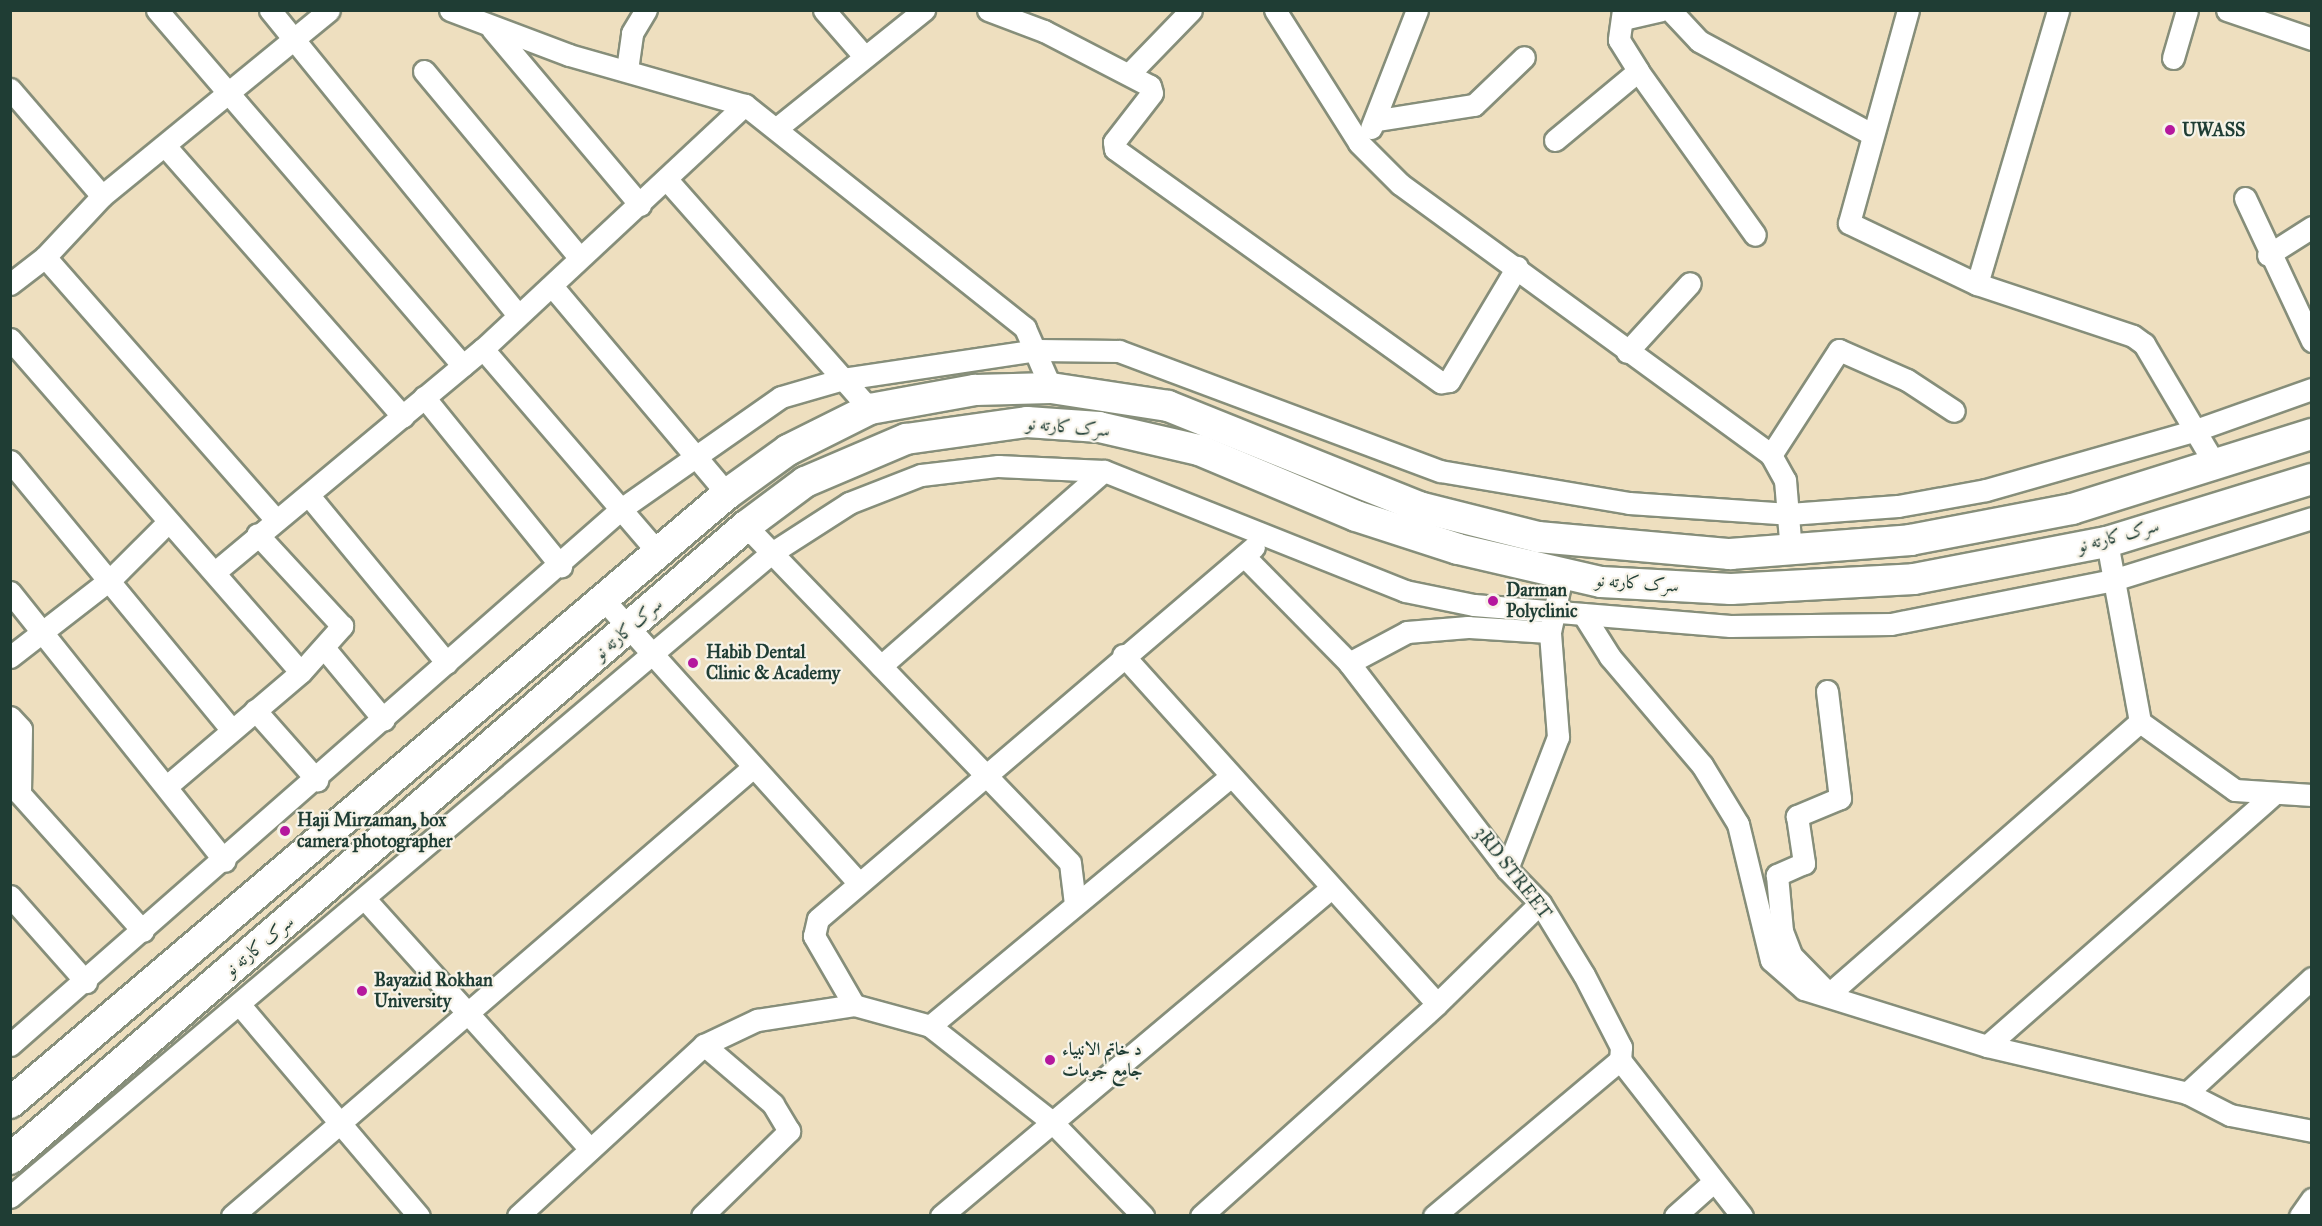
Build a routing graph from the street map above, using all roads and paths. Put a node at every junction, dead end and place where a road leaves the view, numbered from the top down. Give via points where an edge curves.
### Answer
1 (157, 10) edge
2 (270, 10) edge
3 (328, 10) edge
4 (450, 10) edge
5 (646, 10) edge
6 (824, 10) edge
7 (924, 10) edge
8 (988, 10) edge
9 (1191, 10) edge
10 (1275, 10) edge
11 (1417, 10) edge
12 (1661, 10) edge
13 (1670, 10) edge
14 (1908, 10) edge
15 (2058, 10) edge
16 (2187, 10) edge
17 (2227, 10) edge
18 (1623, 15) edge
19 (2286, 20) edge
20 (491, 28) junction
21 (2312, 39) edge
22 (296, 40) junction
23 (864, 56) junction
24 (1524, 57) dead end
25 (2173, 58) dead end
26 (627, 70) junction
27 (424, 71) dead end
28 (1638, 71) junction
29 (1129, 74) junction
30 (10, 89) edge
31 (232, 94) junction
32 (745, 105) junction
33 (1378, 120) junction
34 (777, 128) junction
35 (1872, 134) junction
36 (1556, 140) dead end
37 (1359, 143) junction
38 (166, 147) junction
39 (668, 181) junction
40 (102, 196) junction
41 (2245, 198) dead end
42 (640, 205) junction
43 (2312, 227) edge
44 (1755, 235) dead end
45 (2268, 255) junction
46 (45, 257) junction
47 (579, 257) junction
48 (1517, 267) junction
49 (10, 284) edge
50 (1690, 284) dead end
51 (1977, 284) junction
52 (552, 286) junction
53 (518, 315) junction
54 (10, 339) edge
55 (2312, 341) edge
56 (483, 349) junction
57 (1038, 350) junction
58 (1627, 352) junction
59 (463, 366) junction
60 (843, 379) junction
61 (1051, 388) junction
62 (2312, 389) edge
63 (424, 397) junction
64 (870, 409) junction
65 (1954, 411) dead end
66 (403, 417) junction
67 (2196, 430) junction
68 (2312, 434) edge
69 (693, 454) junction
70 (1771, 455) junction
71 (10, 461) edge
72 (2214, 463) junction
73 (1104, 471) junction
74 (2312, 479) edge
75 (727, 494) junction
76 (310, 497) junction
77 (621, 509) junction
78 (1788, 514) junction
79 (2312, 518) edge
80 (276, 520) junction
81 (167, 523) junction
82 (746, 526) junction
83 (257, 534) junction
84 (1263, 537) junction
85 (1910, 540) junction
86 (2107, 542) junction
87 (657, 551) junction
88 (1791, 551) junction
89 (770, 554) junction
90 (1730, 554) junction
91 (1244, 556) junction
92 (561, 566) junction
93 (215, 572) junction
94 (1562, 575) junction
95 (112, 578) junction
96 (1914, 579) junction
97 (2113, 580) junction
98 (1731, 589) junction
99 (10, 592) edge
100 (603, 599) junction
101 (1554, 611) junction
102 (1583, 614) junction
103 (628, 629) junction
104 (44, 631) junction
105 (1550, 632) junction
106 (325, 649) junction
107 (651, 655) junction
108 (1123, 656) junction
109 (10, 657) edge
110 (447, 663) junction
111 (1348, 663) junction
112 (881, 666) junction
113 (301, 672) junction
114 (1827, 691) dead end
115 (255, 710) junction
116 (10, 717) edge
117 (384, 720) junction
118 (2140, 722) junction
119 (231, 729) junction
120 (752, 768) junction
121 (984, 772) junction
122 (1229, 778) junction
123 (317, 780) junction
124 (167, 786) junction
125 (2275, 793) junction
126 (2312, 795) edge
127 (225, 861) junction
128 (1507, 869) junction
129 (858, 882) junction
130 (1330, 888) junction
131 (10, 896) edge
132 (364, 898) junction
133 (1075, 902) junction
134 (1540, 903) junction
135 (143, 931) junction
136 (2312, 978) edge
137 (86, 982) junction
138 (1829, 994) junction
139 (239, 1004) junction
140 (1437, 1004) junction
141 (854, 1005) junction
142 (465, 1013) junction
143 (930, 1026) junction
144 (10, 1045) edge
145 (704, 1045) junction
146 (1987, 1046) junction
147 (1620, 1060) junction
148 (2187, 1093) junction
149 (12, 1100) edge
150 (1052, 1122) junction
151 (340, 1124) junction
152 (2312, 1131) edge
153 (590, 1149) junction
154 (10, 1159) edge
155 (1712, 1183) junction
156 (10, 1197) edge
157 (2312, 1199) edge
158 (232, 1215) edge
159 (419, 1215) edge
160 (518, 1215) edge
161 (702, 1215) edge
162 (941, 1215) edge
163 (1143, 1215) edge
164 (1201, 1215) edge
165 (1434, 1215) edge
166 (1675, 1215) edge
167 (1742, 1215) edge
168 (2300, 1215) edge

1 - 31 street
2 - 22 street
3 - 22 street
4 - 20 street
5 - 26 street via 632,33
6 - 23 street
7 - 23 street
8 - 29 street via 1044,31
9 - 29 street
10 - 37 street
11 - 33 street
12 - 18 street
13 - 35 street via 1699,41
14 - 35 street
15 - 51 street
16 - 25 street
17 - 19 street
18 - 28 street via 1619,40
19 - 21 street
20 - 26 street
20 - 42 street
22 - 31 street
22 - 53 street
23 - 34 street
24 - 33 street via 1474,105
26 - 32 street
27 - 47 street
28 - 36 street
28 - 44 street
29 - 48 street via 1152,89 1114,142 1115,149 1441,382 1449,381
30 - 40 street
31 - 38 street
31 - 59 street
32 - 34 street
32 - 39 street
33 - 37 street
34 - 57 street via 1025,328
35 - 51 street via 1849,223
37 - 48 street via 1400,184
38 - 40 street
38 - 66 street
39 - 42 street
39 - 60 street
40 - 46 street
41 - 45 street
42 - 47 street
43 - 45 street
45 - 55 street
46 - 49 street
46 - 80 street
47 - 52 street
48 - 58 street
50 - 58 street
51 - 67 street via 2133,336
52 - 53 street
52 - 69 street
53 - 56 street
54 - 81 street
56 - 59 street
56 - 77 street
57 - 60 street
57 - 61 street
57 - 78 street via 1119,351 1440,471 1629,503
58 - 70 street
59 - 63 street
60 - 64 street
60 - 69 street via 781,397
61 - 64 highway, سرک کارته نو via 975,390
61 - 90 highway, سرک کارته نو via 1168,406 1409,504 1538,537
62 - 67 street
63 - 66 street
63 - 92 street
64 - 75 highway, سرک کارته نو via 788,450
65 - 70 street via 1907,380 1839,350
66 - 76 street
67 - 72 street
67 - 78 street via 1986,490 1898,506
68 - 72 highway, سرک کارته نو
69 - 75 street
69 - 77 street
70 - 78 street via 1785,480
71 - 95 street
72 - 85 highway, سرک کارته نو via 2072,509
73 - 84 street
73 - 89 street via 998,466 921,475 849,503
73 - 112 street
74 - 86 highway, سرک کارته نو
75 - 87 highway, سرک کارته نو
76 - 80 street
76 - 110 street
77 - 87 street
77 - 92 street
78 - 88 street
79 - 97 street
80 - 83 street
81 - 93 street
81 - 95 street
82 - 89 street
82 - 94 highway, سرک کارته نو via 805,482 896,442 1026,422 1099,427 1199,450 1356,516
82 - 103 highway, سرک کارته نو
83 - 93 street
83 - 106 street via 342,626
84 - 91 street
84 - 101 street via 1405,591
85 - 88 highway, سرک کارته نو
85 - 96 highway
86 - 96 highway, سرک کارته نو
86 - 97 street
87 - 100 highway, سرک کارته نو
88 - 90 highway, سرک کارته نو
89 - 107 street
89 - 112 street
90 - 98 highway
91 - 108 street
91 - 111 street, 3RD STREET
92 - 110 street
93 - 113 street
94 - 98 highway, سرک کارته نو
94 - 101 street
95 - 104 street
95 - 119 street
96 - 98 highway, سرک کارته نو
97 - 102 street via 1891,624 1730,626
97 - 118 street
99 - 104 street
100 - 103 street
100 - 149 highway, سرک کارته نو
101 - 102 street
101 - 105 street
102 - 138 street via 1610,657 1702,765 1738,824 1771,960 1804,990
103 - 107 street
103 - 154 highway, سرک کارته نو
104 - 109 street
104 - 124 street
105 - 111 street via 1468,627 1407,632
105 - 128 street via 1558,737
106 - 113 street
106 - 117 street
107 - 120 street
107 - 132 street
108 - 121 street
108 - 122 street
110 - 117 street
111 - 128 street, 3RD STREET
112 - 121 street
113 - 115 street
114 - 138 street via 1840,798 1797,816 1804,860 1777,875 1782,931 1791,955
115 - 119 street
115 - 123 street
116 - 135 street via 21,729 20,794
117 - 123 street
118 - 125 street via 2235,790
118 - 138 street
119 - 124 street
120 - 129 street
120 - 142 street
121 - 129 street
121 - 133 street via 1070,863
122 - 130 street
122 - 133 street
123 - 127 street
124 - 127 street
125 - 126 street
125 - 146 street
127 - 135 street
128 - 134 street, 3RD STREET
129 - 141 street via 813,928
130 - 140 street
130 - 150 street
131 - 137 street
132 - 139 street
132 - 142 street
133 - 143 street
134 - 140 street
134 - 147 street, 3RD STREET via 1584,975 1621,1047
135 - 137 street
136 - 148 street
137 - 144 street
138 - 146 street
139 - 151 street
139 - 156 street
140 - 164 street
141 - 143 street
141 - 145 street via 757,1020
142 - 151 street
142 - 153 street
143 - 150 street
145 - 153 street
145 - 161 street via 773,1104 789,1131
146 - 148 street
147 - 155 street, 3RD STREET
147 - 165 street
148 - 152 street via 2230,1115
150 - 162 street
150 - 163 street
151 - 158 street
151 - 159 street
153 - 160 street
155 - 166 street
155 - 167 street, 3RD STREET
157 - 168 street

